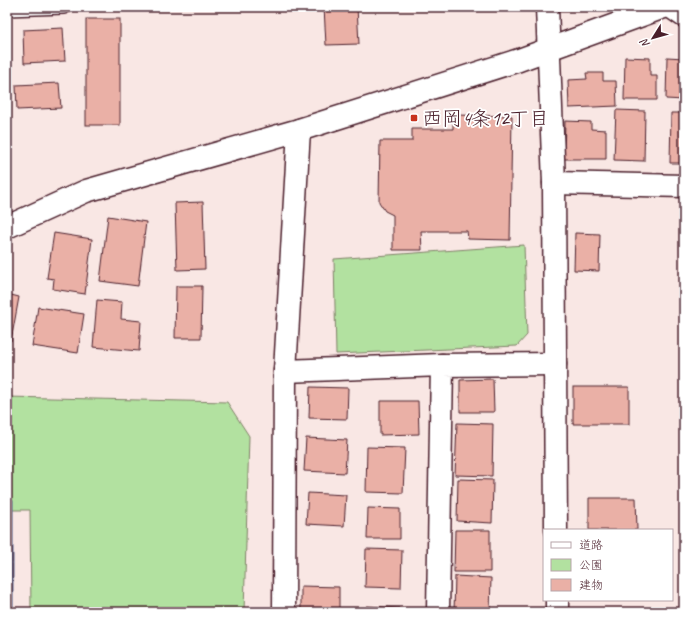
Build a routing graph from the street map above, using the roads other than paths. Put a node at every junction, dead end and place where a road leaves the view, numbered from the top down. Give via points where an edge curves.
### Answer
1 (64, 7) edge
2 (548, 7) edge
3 (664, 7) edge
4 (671, 7) edge
5 (7, 9) edge
6 (684, 16) edge
7 (548, 50) junction
8 (299, 130) junction
9 (554, 183) junction
10 (684, 186) edge
11 (7, 227) edge
12 (555, 364) junction
13 (442, 365) junction
14 (285, 371) junction
15 (556, 529) edge
16 (557, 601) edge
17 (284, 612) edge
18 (438, 612) edge
19 (557, 612) edge

1 - 5 lane
2 - 7 street
3 - 7 street
4 - 6 street
7 - 8 street
7 - 9 street
8 - 11 street via 86,191
8 - 14 street
9 - 10 street
9 - 12 street
12 - 13 street
12 - 15 street
13 - 14 street
13 - 18 street
14 - 17 street
16 - 19 street

